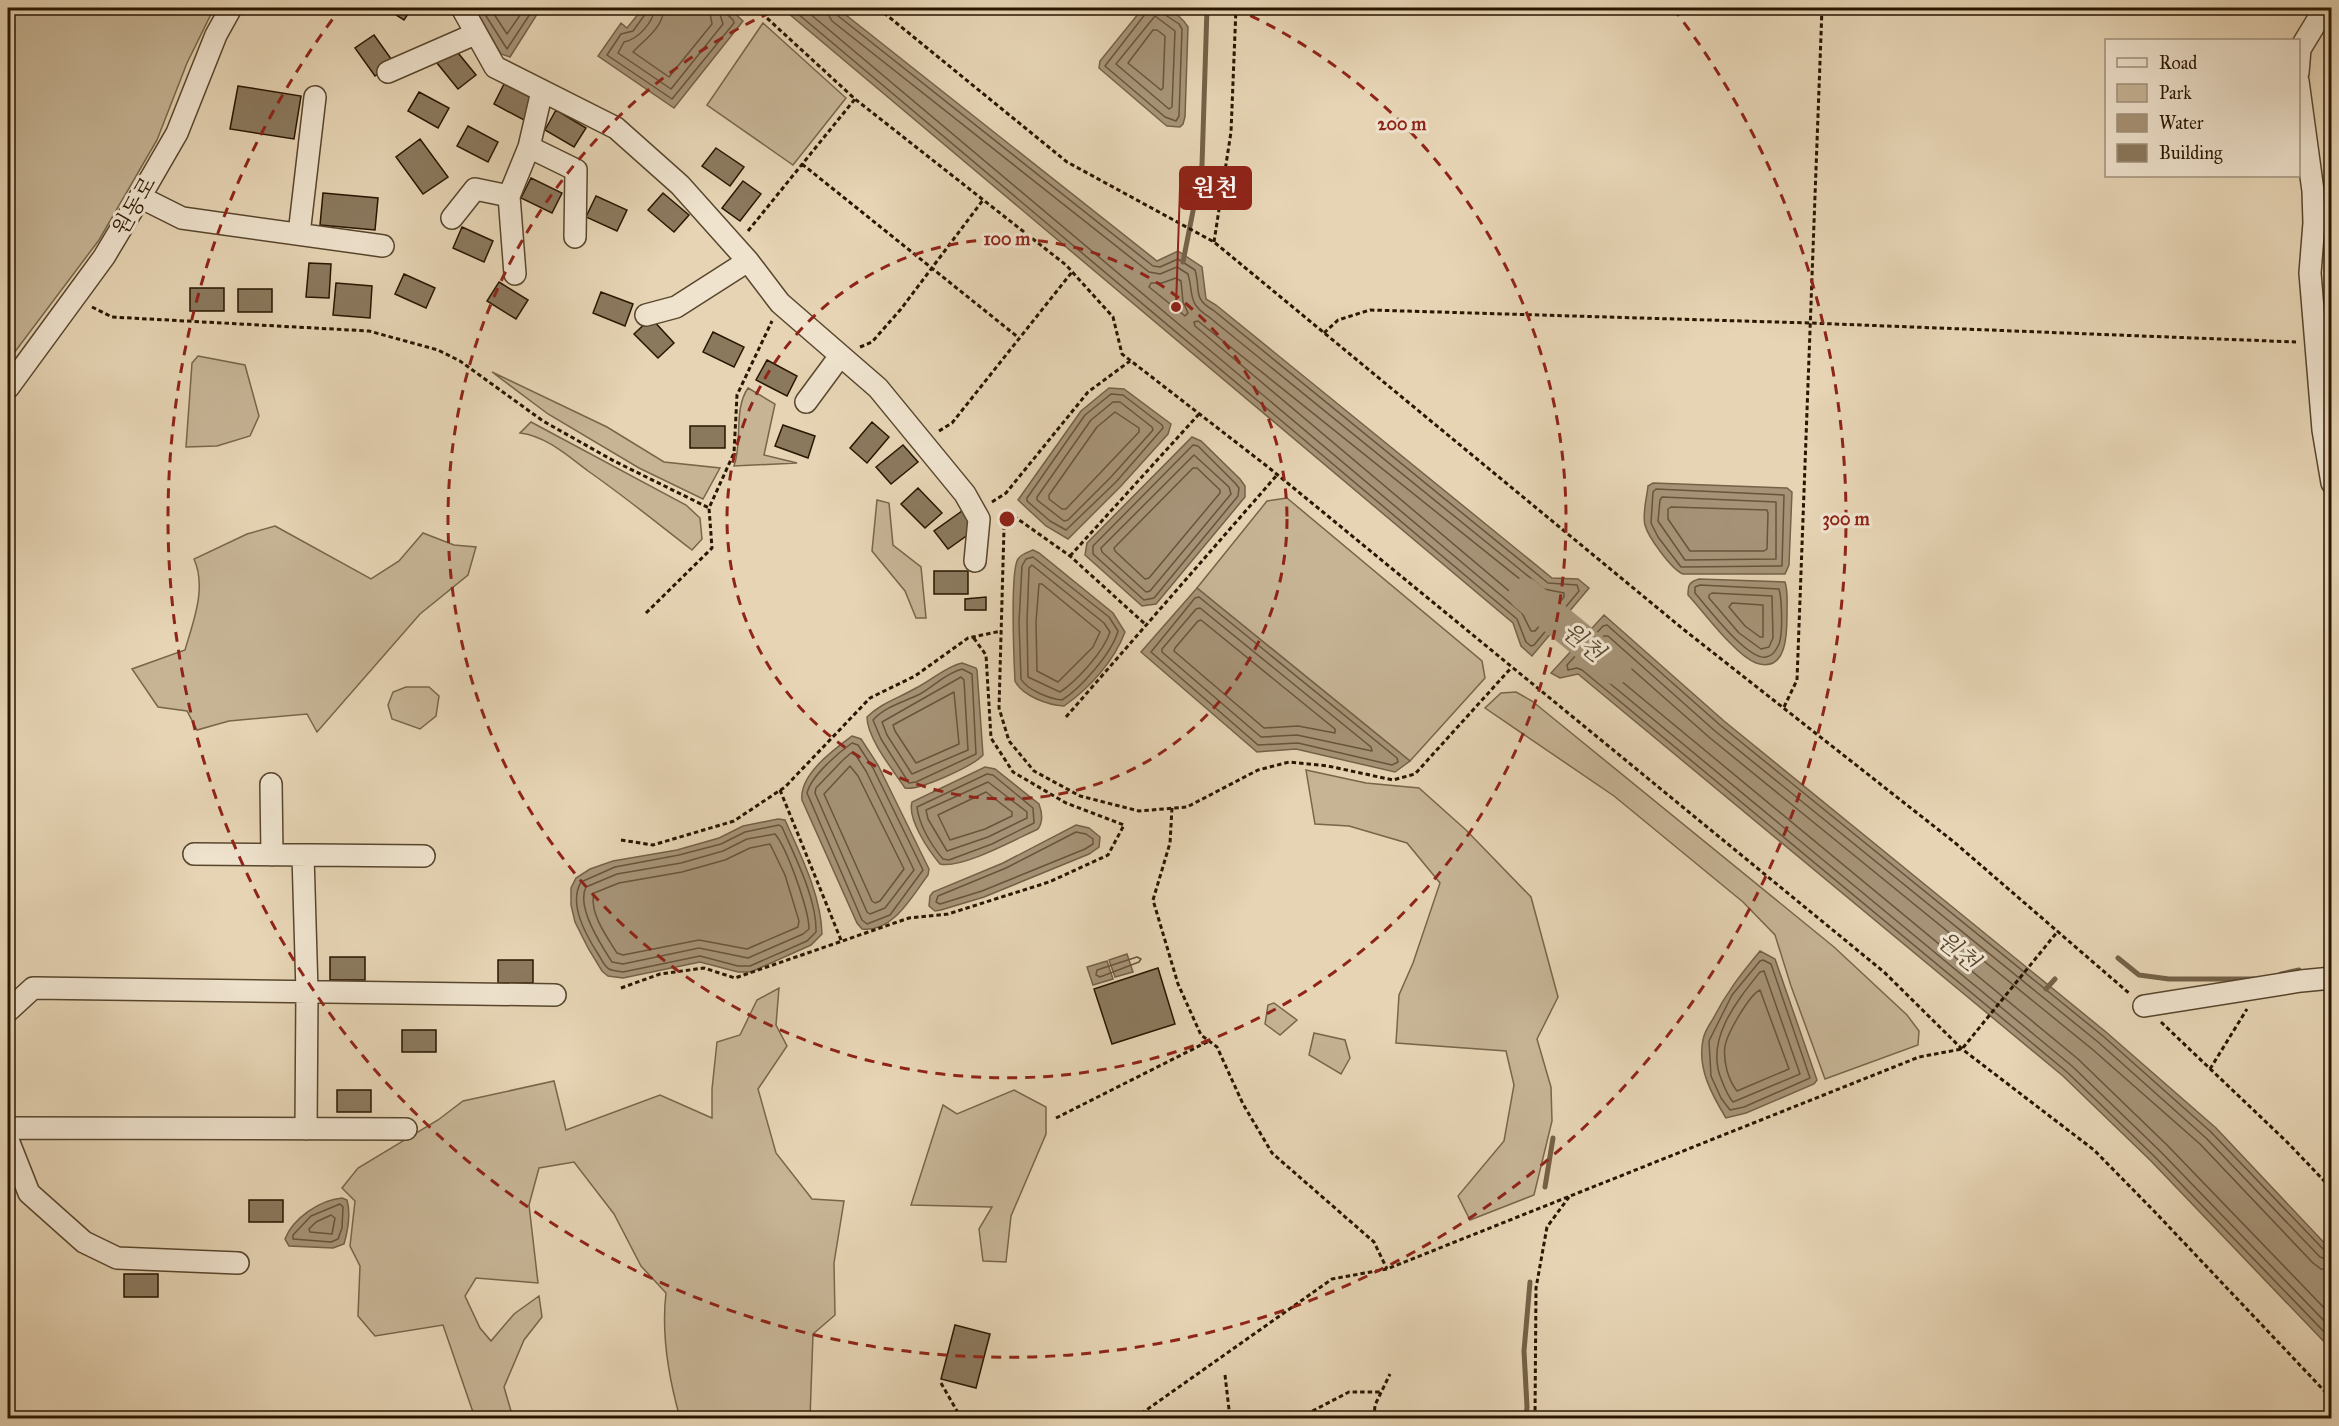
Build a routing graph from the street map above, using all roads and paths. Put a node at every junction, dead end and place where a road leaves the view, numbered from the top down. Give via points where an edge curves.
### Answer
1 (231, 8) edge
2 (462, 8) edge
3 (756, 8) edge
4 (878, 8) edge
5 (1236, 8) edge
6 (1822, 8) edge
7 (2325, 8) edge
8 (475, 34) junction
9 (2300, 49) edge
10 (388, 72) dead end
11 (542, 91) junction
12 (2300, 96) edge
13 (315, 97) dead end
14 (855, 99) junction
15 (529, 147) junction
16 (802, 164) junction
17 (509, 196) junction
18 (140, 197) junction
19 (983, 200) junction
20 (452, 218) dead end
21 (2323, 223) edge
22 (299, 234) junction
23 (575, 237) dead end
24 (1214, 242) junction
25 (733, 243) junction
26 (384, 246) dead end
27 (748, 261) junction
28 (931, 267) junction
29 (1072, 272) junction
30 (515, 274) dead end
31 (74, 297) junction
32 (780, 303) junction
33 (646, 315) dead end
34 (1810, 323) junction
35 (1324, 333) junction
36 (1019, 338) junction
37 (2316, 343) junction
38 (840, 357) junction
39 (1130, 360) junction
40 (8, 388) edge
41 (806, 402) dead end
42 (1199, 414) junction
43 (923, 442) junction
44 (1277, 475) junction
45 (2331, 483) edge
46 (709, 508) junction
47 (998, 518) junction
48 (1070, 556) junction
49 (975, 561) dead end
50 (646, 613) dead end
51 (1145, 624) junction
52 (1001, 631) junction
53 (973, 637) junction
54 (1512, 667) junction
55 (1784, 708) junction
56 (1066, 717) dead end
57 (271, 784) dead end
58 (780, 790) junction
59 (1172, 808) junction
60 (621, 840) dead end
61 (194, 854) dead end
62 (272, 855) junction
63 (303, 855) junction
64 (424, 856) dead end
65 (2058, 931) junction
66 (841, 940) junction
67 (2331, 978) edge
68 (2262, 987) junction
69 (621, 988) dead end
70 (308, 992) junction
71 (555, 995) dead end
72 (2144, 1006) junction
73 (8, 1011) edge
74 (1209, 1041) junction
75 (1962, 1049) junction
76 (2210, 1069) junction
77 (1056, 1118) dead end
78 (8, 1128) edge
79 (306, 1129) junction
80 (406, 1129) dead end
81 (8, 1140) edge
82 (2331, 1189) edge
83 (1570, 1196) junction
84 (237, 1263) dead end
85 (1387, 1269) junction
86 (1390, 1374) dead end
87 (1225, 1375) dead end
88 (940, 1383) dead end
89 (1382, 1392) junction
90 (2331, 1399) edge
91 (961, 1419) edge
92 (1135, 1419) edge
93 (1230, 1419) edge
94 (1299, 1419) edge
95 (1374, 1419) edge
96 (1535, 1419) edge

1 - 18 street, 원동로 via 177,133
2 - 8 street
3 - 14 path
4 - 24 path via 1067,162
5 - 24 path via 1231,132
6 - 34 path
7 - 9 street
8 - 10 street
8 - 11 street via 495,67
11 - 15 street
11 - 25 street via 616,128 680,185
12 - 21 street via 2313,192
13 - 22 street
14 - 16 path
14 - 19 path
15 - 17 street
15 - 23 street via 576,170
16 - 25 path
16 - 28 path
17 - 20 street via 475,189
17 - 30 street
18 - 22 street via 182,218
18 - 31 street, 원동로 via 104,257
19 - 28 path
19 - 29 path
21 - 37 street via 2310,273
22 - 26 street
24 - 35 path
25 - 27 street
27 - 32 street
27 - 33 street via 676,307
28 - 36 path
28 - 38 path via 872,342
29 - 36 path
29 - 39 path via 1113,317 1122,354
31 - 40 street, 원동로
31 - 46 path via 112,317 369,331 438,350 460,361 543,421
32 - 38 street
32 - 46 path via 737,395 735,453
34 - 35 path via 1370,310 1338,320
34 - 37 path
34 - 55 path via 1797,680
35 - 55 path
36 - 43 path via 952,423
37 - 45 street
38 - 41 street
38 - 43 street via 878,388
39 - 42 path
39 - 47 path via 1088,392 1006,493 989,504
42 - 44 path
42 - 48 path
43 - 49 street via 965,494 979,519
44 - 51 path
44 - 54 path
46 - 50 path via 712,548
47 - 48 path via 1015,517
47 - 52 path via 1004,528
48 - 51 path
51 - 56 path
52 - 53 path
52 - 59 path via 999,708 1009,741 1035,771 1080,796 1138,811
53 - 58 path via 915,676 870,698
53 - 66 path via 986,656 991,738 1013,772 1066,803 1124,825 1108,855 1049,882 948,914 909,918
54 - 59 path via 1415,774 1393,780 1289,762 1258,770 1187,807
54 - 75 path via 1884,972
55 - 65 path via 1954,842
57 - 62 street
58 - 60 path via 734,821 653,845
58 - 66 path
59 - 74 path via 1170,843 1153,900 1178,984 1201,1035
61 - 62 street
62 - 63 street
63 - 64 street
63 - 70 street
65 - 72 path
65 - 75 path
66 - 69 path via 735,978 704,968 660,974
67 - 68 street
68 - 72 street
68 - 76 path
70 - 71 street
70 - 73 street via 33,988
70 - 79 street
72 - 76 path
74 - 77 path
74 - 85 path via 1217,1047 1243,1104 1272,1153 1374,1242
75 - 83 path via 1919,1058
75 - 90 path via 2094,1150
76 - 82 path
78 - 79 street
79 - 80 street
81 - 84 street via 29,1193 84,1242 117,1258
83 - 85 path
83 - 96 path via 1547,1227 1536,1288
85 - 92 path via 1332,1279
86 - 89 path
87 - 93 path
88 - 91 path
89 - 94 path via 1349,1392
89 - 95 path

